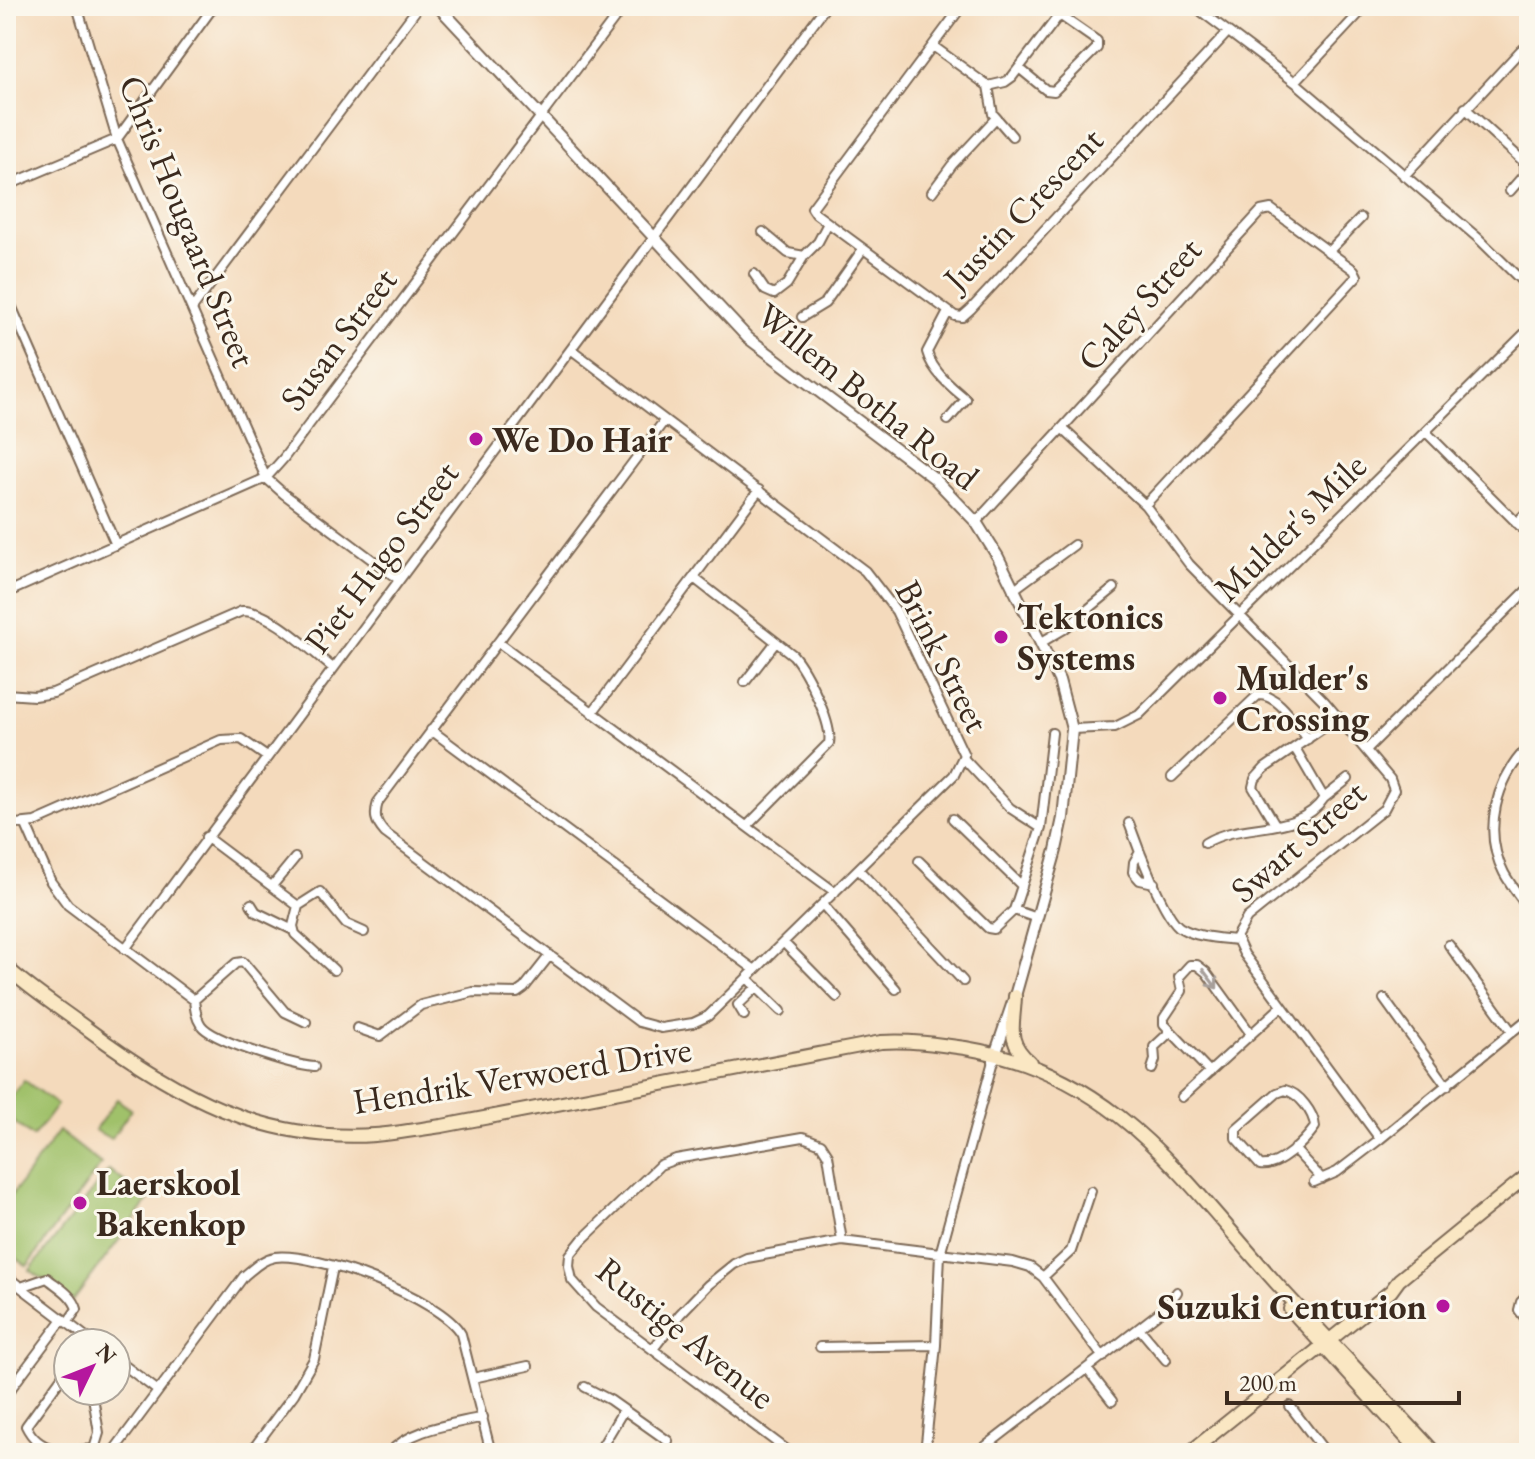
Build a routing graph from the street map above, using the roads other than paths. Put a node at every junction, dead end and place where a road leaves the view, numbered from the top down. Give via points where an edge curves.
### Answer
1 (77, 6) edge
2 (214, 6) edge
3 (419, 6) edge
4 (438, 6) edge
5 (624, 6) edge
6 (826, 6) edge
7 (962, 6) edge
8 (1194, 6) edge
9 (1363, 7) edge
10 (1228, 32) junction
11 (933, 46) junction
12 (1529, 47) edge
13 (1019, 68) junction
14 (1295, 82) junction
15 (988, 86) junction
16 (1465, 108) junction
17 (541, 118) junction
18 (995, 119) junction
19 (1012, 136) dead end
20 (117, 139) junction
21 (1404, 176) junction
22 (6, 186) edge
23 (1510, 191) dead end
24 (932, 192) dead end
25 (1361, 218) dead end
26 (828, 223) junction
27 (763, 232) dead end
28 (654, 238) junction
29 (863, 249) junction
30 (1328, 252) junction
31 (804, 256) junction
32 (754, 274) dead end
33 (1529, 288) edge
34 (6, 294) edge
35 (192, 309) junction
36 (948, 312) junction
37 (802, 317) dead end
38 (1529, 329) edge
39 (572, 350) junction
40 (948, 420) dead end
41 (664, 421) junction
42 (1063, 429) junction
43 (1427, 433) junction
44 (266, 478) junction
45 (759, 490) junction
46 (1145, 505) junction
47 (1529, 510) edge
48 (976, 522) junction
49 (1516, 523) junction
50 (1529, 535) edge
51 (116, 545) junction
52 (1074, 545) dead end
53 (694, 578) junction
54 (398, 579) junction
55 (1114, 588) dead end
56 (1529, 588) edge
57 (1013, 590) junction
58 (6, 593) edge
59 (1239, 615) junction
60 (498, 642) junction
61 (776, 642) junction
62 (1040, 643) junction
63 (333, 668) junction
64 (745, 682) dead end
65 (6, 694) edge
66 (592, 713) junction
67 (1339, 717) junction
68 (1072, 729) junction
69 (431, 730) junction
70 (1052, 733) dead end
71 (1308, 739) junction
72 (1529, 746) edge
73 (1295, 748) junction
74 (1367, 749) junction
75 (267, 757) junction
76 (964, 759) junction
77 (1172, 777) dead end
78 (1348, 779) dead end
79 (1324, 798) junction
80 (953, 819) dead end
81 (1129, 823) dead end
82 (1275, 824) junction
83 (6, 825) edge
84 (26, 825) junction
85 (747, 826) junction
86 (1041, 828) junction
87 (206, 837) junction
88 (1205, 843) dead end
89 (1140, 852) junction
90 (295, 858) dead end
91 (919, 861) dead end
92 (859, 870) junction
93 (1154, 883) junction
94 (272, 886) junction
95 (1022, 886) junction
96 (835, 892) junction
97 (251, 904) dead end
98 (823, 905) junction
99 (298, 906) junction
100 (1529, 909) edge
101 (1014, 910) junction
102 (1037, 918) junction
103 (293, 930) junction
104 (364, 932) dead end
105 (1236, 940) junction
106 (784, 943) junction
107 (1449, 945) dead end
108 (125, 949) junction
109 (550, 955) junction
110 (9, 970) edge
111 (334, 970) dead end
112 (755, 970) junction
113 (747, 978) junction
114 (963, 981) dead end
115 (757, 987) junction
116 (896, 989) dead end
117 (1015, 996) junction
118 (837, 997) dead end
119 (1384, 999) dead end
120 (194, 1000) junction
121 (1282, 1006) junction
122 (781, 1011) dead end
123 (744, 1015) dead end
124 (1529, 1018) edge
125 (306, 1022) dead end
126 (357, 1028) dead end
127 (1170, 1032) junction
128 (1512, 1032) junction
129 (1251, 1034) junction
130 (994, 1057) junction
131 (314, 1067) dead end
132 (1038, 1068) junction
133 (1152, 1069) dead end
134 (1210, 1072) junction
135 (1447, 1086) junction
136 (1182, 1097) dead end
137 (1380, 1139) junction
138 (1294, 1149) junction
139 (1529, 1174) edge
140 (1091, 1191) dead end
141 (842, 1241) junction
142 (940, 1254) junction
143 (333, 1267) junction
144 (6, 1276) edge
145 (1043, 1277) junction
146 (21, 1287) junction
147 (1177, 1292) dead end
148 (1529, 1294) edge
149 (65, 1321) junction
150 (1529, 1323) edge
151 (73, 1327) edge
152 (1139, 1328) junction
153 (1324, 1341) junction
154 (936, 1345) junction
155 (820, 1347) dead end
156 (653, 1349) junction
157 (1103, 1357) junction
158 (1166, 1360) dead end
159 (528, 1366) dead end
160 (1087, 1369) junction
161 (132, 1371) edge
162 (473, 1378) junction
163 (585, 1387) dead end
164 (52, 1390) edge
165 (158, 1391) junction
166 (6, 1395) edge
167 (1112, 1401) dead end
168 (1290, 1406) dead end
169 (95, 1407) edge
170 (623, 1411) junction
171 (483, 1417) junction
172 (668, 1441) dead end
173 (990, 1450) edge
174 (96, 1451) edge
175 (112, 1453) edge
176 (250, 1453) edge
177 (389, 1453) edge
178 (491, 1453) edge
179 (598, 1453) edge
180 (791, 1453) edge
181 (925, 1453) edge
182 (977, 1453) edge
183 (1189, 1453) edge
184 (1326, 1453) edge
185 (1420, 1453) edge
186 (1435, 1453) edge

1 - 20 street, Chris Hougaard Street
2 - 20 street
3 - 35 street
4 - 17 street, Willem Botha Road
5 - 17 street, Susan Street
6 - 28 street, Piet Hugo Street
7 - 11 street
8 - 10 street
9 - 14 street
10 - 14 street
10 - 36 street, Justin Crescent via 971,309 962,317
11 - 15 street
11 - 26 street via 813,205
12 - 16 street
13 - 13 street via 1054,91 1097,48 1097,41 1061,16
13 - 15 street via 1005,82
14 - 21 street
15 - 18 street
16 - 21 street
16 - 23 street via 1524,162 1524,175
17 - 28 street, Willem Botha Road
17 - 44 street, Susan Street
18 - 19 street
18 - 24 street
20 - 22 street
20 - 35 street, Chris Hougaard Street
21 - 33 street
25 - 30 street
26 - 29 street, Justin Crescent
26 - 31 street
27 - 31 street via 788,253
28 - 39 street, Piet Hugo Street
28 - 48 street, Willem Botha Road via 748,338 916,464
29 - 36 street, Justin Crescent
29 - 37 street via 825,303
30 - 42 street, Caley Street via 1275,211 1263,209
30 - 46 street, Caley Street via 1358,274
31 - 32 street via 787,284 774,294
34 - 51 street
35 - 44 street, Chris Hougaard Street
36 - 40 street via 927,352 943,378 966,399
38 - 43 street, Mulder's Mile
39 - 41 street, Brink Street
39 - 54 street, Piet Hugo Street
41 - 45 street, Brink Street
41 - 60 street
42 - 46 street, Swart Street
42 - 48 street, Caley Street
43 - 49 street
43 - 59 street, Mulder's Mile
44 - 51 street, Susan Street
44 - 54 street, Chris Hougaard Street
45 - 53 street
45 - 76 street, Brink Street via 855,562 883,591
46 - 59 street, Swart Street via 1189,564
47 - 49 street
48 - 57 street, Willem Botha Road
49 - 50 street
51 - 58 street, Susan Street
52 - 57 street
53 - 61 street
53 - 66 street
54 - 63 street, Piet Hugo Street
55 - 62 street
56 - 74 street
57 - 62 street, Willem Botha Road
59 - 67 street, Swart Street
59 - 68 street, Mulder's Mile via 1131,720 1104,729
60 - 66 street
60 - 69 street
61 - 64 street
61 - 85 street via 802,666 830,739
62 - 68 street, Willem Botha Road via 1059,680
63 - 65 street via 267,618 242,611 53,693
63 - 75 street, Piet Hugo Street
66 - 85 street
67 - 71 street
67 - 74 street, Swart Street
68 - 102 street, Willem Botha Road via 1063,818
69 - 109 street via 378,802 376,821 385,833
69 - 112 street
70 - 86 street
71 - 73 street
71 - 77 street via 1276,701 1258,695
72 - 100 street via 1502,786 1493,832 1504,872
73 - 79 street
73 - 82 street via 1253,782
74 - 105 street, Swart Street via 1394,787 1386,806 1247,918
75 - 84 street via 241,739 221,740
75 - 87 street, Piet Hugo Street
76 - 86 street via 1010,808
76 - 92 street, Brink Street
78 - 79 street
79 - 82 street via 1293,823
80 - 95 street
81 - 89 street
82 - 88 street
83 - 84 street
84 - 108 street via 58,893
85 - 96 street
86 - 95 street
87 - 94 street
87 - 108 street, Piet Hugo Street
89 - 93 street
89 - 93 street via 1133,872
90 - 94 street
91 - 101 street via 988,928 1000,925
92 - 96 street, Brink Street
92 - 114 street
93 - 105 street via 1180,928
94 - 99 street
95 - 101 street
96 - 98 street, Brink Street
97 - 103 street via 256,912
98 - 106 street, Brink Street
98 - 116 street
99 - 103 street
99 - 104 street via 320,892 346,924
101 - 102 street
102 - 117 street, Willem Botha Road
103 - 111 street
105 - 121 street, Swart Street
106 - 112 street, Brink Street
106 - 118 street
107 - 128 street
108 - 120 street
109 - 113 street, Brink Street via 646,1025 661,1028 708,1016
109 - 126 street via 517,993 473,992 421,1005 380,1036
110 - 130 main road, Hendrik Verwoerd Drive via 175,1089 257,1122 308,1132 375,1135 442,1126 895,1041
112 - 113 street, Brink Street
113 - 115 street
115 - 122 street
115 - 123 street via 738,1005
117 - 130 street, Willem Botha Road
117 - 132 main road via 1014,1045
119 - 135 street
120 - 125 street via 243,962 287,1014
120 - 131 street via 199,1023 210,1033
121 - 129 street
121 - 137 street, Swart Street
124 - 128 street
127 -> 129 street via 1164,1018 1182,991 1179,977 1193,964 1206,972
127 - 133 street via 1154,1047
127 - 134 street
128 - 135 street
129 - 134 street
130 - 132 main road, Hendrik Verwoerd Drive
130 - 142 street
130 - 153 main road, Hendrik Verwoerd Drive via 1053,1081 1131,1134
132 - 153 main road, Hendrik Verwoerd Drive via 1081,1087 1134,1127
134 - 136 street
135 - 137 street
137 - 138 street via 1318,1181
138 - 138 street via 1271,1165 1260,1165 1236,1138 1236,1129 1277,1093 1290,1090 1316,1123
139 - 153 main road
140 - 145 street via 1073,1247
141 - 142 street
141 - 156 street via 734,1264 698,1295
141 - 156 street, Rustige Avenue via 828,1155 811,1139 664,1162 582,1240 570,1255 569,1266 585,1297
142 - 145 street via 1013,1262
142 - 154 street
143 - 162 street via 408,1294 447,1317 461,1334
143 - 165 street via 287,1257 265,1259 244,1276
143 - 176 street via 314,1359
144 - 146 street
145 - 157 street
146 - 149 street
146 - 149 street via 47,1278 76,1304
147 - 152 street
148 - 150 street via 1519,1310
149 - 151 street
149 - 166 street
152 - 157 street
152 - 158 street
153 - 183 main road
153 - 185 main road, Hendrik Verwoerd Drive
153 - 186 main road, Hendrik Verwoerd Drive
154 - 155 street
154 - 181 street
156 - 180 street, Rustige Avenue
157 - 160 street
159 - 162 street
160 - 167 street
160 - 173 street
161 - 165 street
162 - 171 street
163 - 170 street
164 - 174 street via 26,1426 33,1437 56,1452
165 - 175 street
168 - 184 street
169 - 174 street
170 - 172 street
170 - 179 street
171 - 177 street via 416,1435
171 - 178 street
173 - 182 street

